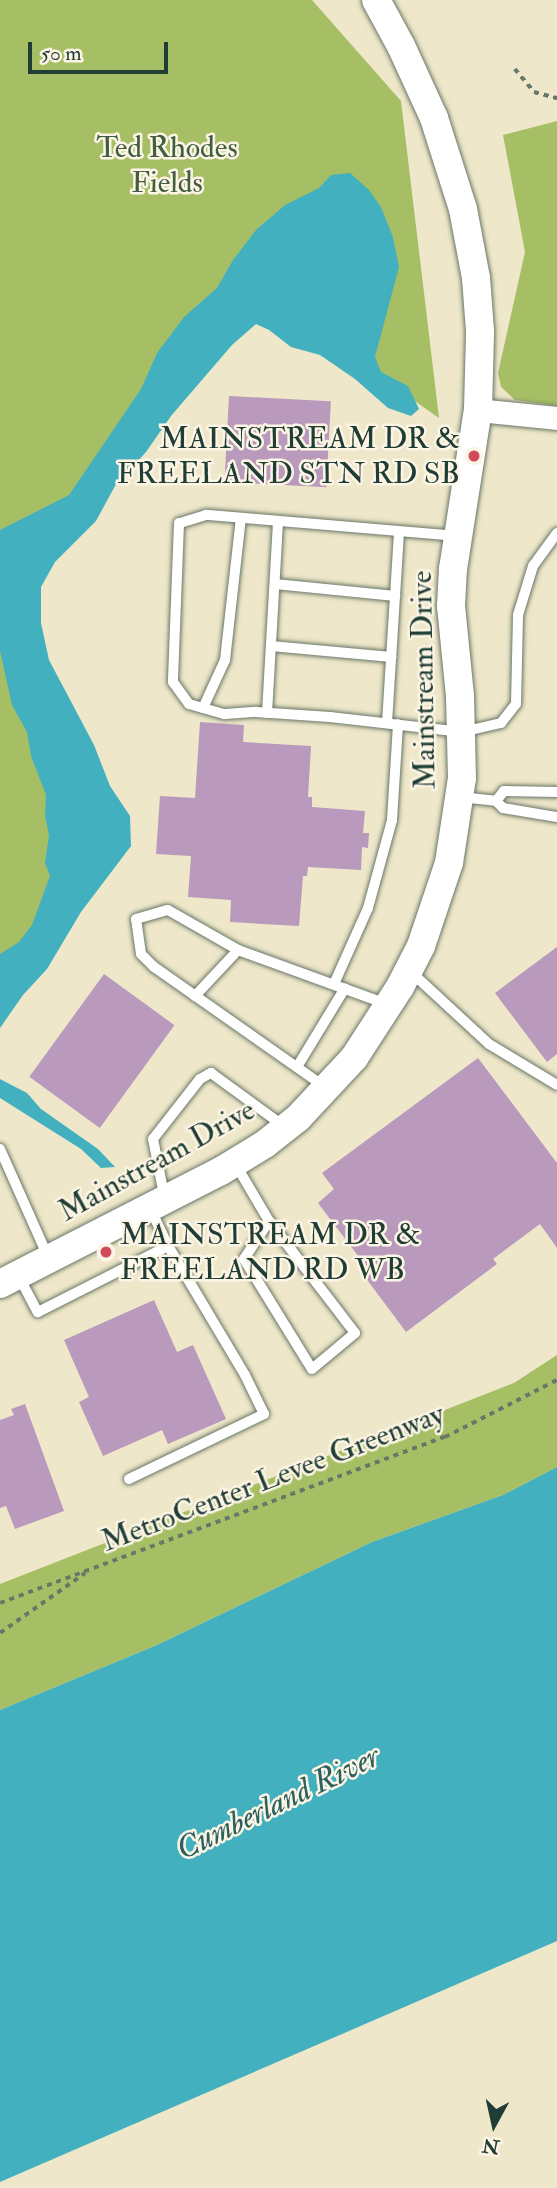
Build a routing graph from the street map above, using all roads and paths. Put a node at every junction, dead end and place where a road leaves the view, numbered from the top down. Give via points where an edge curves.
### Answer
1 (376, 0) edge
2 (515, 69) dead end
3 (557, 98) edge
4 (478, 410) junction
5 (557, 418) edge
6 (241, 518) junction
7 (278, 521) junction
8 (399, 532) junction
9 (557, 533) edge
10 (458, 537) junction
11 (275, 584) junction
12 (395, 596) junction
13 (271, 646) junction
14 (391, 657) junction
15 (203, 708) junction
16 (267, 713) junction
17 (393, 724) junction
18 (462, 732) junction
19 (557, 792) edge
20 (460, 797) junction
21 (496, 801) junction
22 (557, 817) edge
23 (237, 950) junction
24 (409, 971) junction
25 (339, 986) junction
26 (195, 996) junction
27 (390, 1005) junction
28 (297, 1067) junction
29 (557, 1085) edge
30 (328, 1089) junction
31 (285, 1128) junction
32 (0, 1149) edge
33 (234, 1163) junction
34 (158, 1204) junction
35 (270, 1221) junction
36 (168, 1246) junction
37 (49, 1259) junction
38 (9, 1279) edge
39 (557, 1380) edge
40 (130, 1479) dead end
41 (89, 1570) junction
42 (0, 1603) edge
43 (0, 1633) edge

1 - 4 street, Mainstream Drive via 423,92 463,209 480,331
2 - 3 path via 534,92
4 - 5 street
4 - 10 street, Mainstream Drive
6 - 7 lane
6 - 15 lane via 225,660
6 - 15 lane via 206,515 180,523 173,682 189,704
7 - 8 lane
7 - 11 lane
8 - 10 lane
8 - 12 lane
9 - 18 lane via 533,566 518,615 516,704 501,723
10 - 18 street, Mainstream Drive via 452,606
11 - 12 lane
11 - 13 lane
12 - 14 lane
13 - 14 lane
13 - 16 lane
14 - 17 lane
15 - 16 lane via 225,714
16 - 17 lane
17 - 18 lane
17 - 25 lane via 392,820 368,908
18 - 20 street, Mainstream Drive
19 - 21 lane via 504,791
20 - 21 lane
20 - 24 street, Mainstream Drive via 449,863
21 - 22 lane via 503,808
23 - 25 lane
23 - 26 lane
23 - 26 lane via 168,910 136,919 141,954
24 - 27 street, Mainstream Drive
24 - 29 lane via 489,1044
25 - 27 lane
25 - 28 lane
26 - 28 lane
27 - 30 street, Mainstream Drive
28 - 30 lane
30 - 31 street, Mainstream Drive
31 - 33 street, Mainstream Drive
31 - 34 lane via 211,1073 200,1079 153,1139
32 - 37 lane
33 - 34 street, Mainstream Drive
33 - 35 lane
34 - 36 lane
34 - 37 street, Mainstream Drive
35 - 35 lane via 244,1259 312,1368 355,1333
36 - 38 lane via 38,1312
36 - 40 lane via 264,1414
37 - 38 street, Mainstream Drive
39 - 41 path, MetroCenter Levee Greenway via 445,1437
41 - 42 path, MetroCenter Levee Greenway
41 - 43 path

